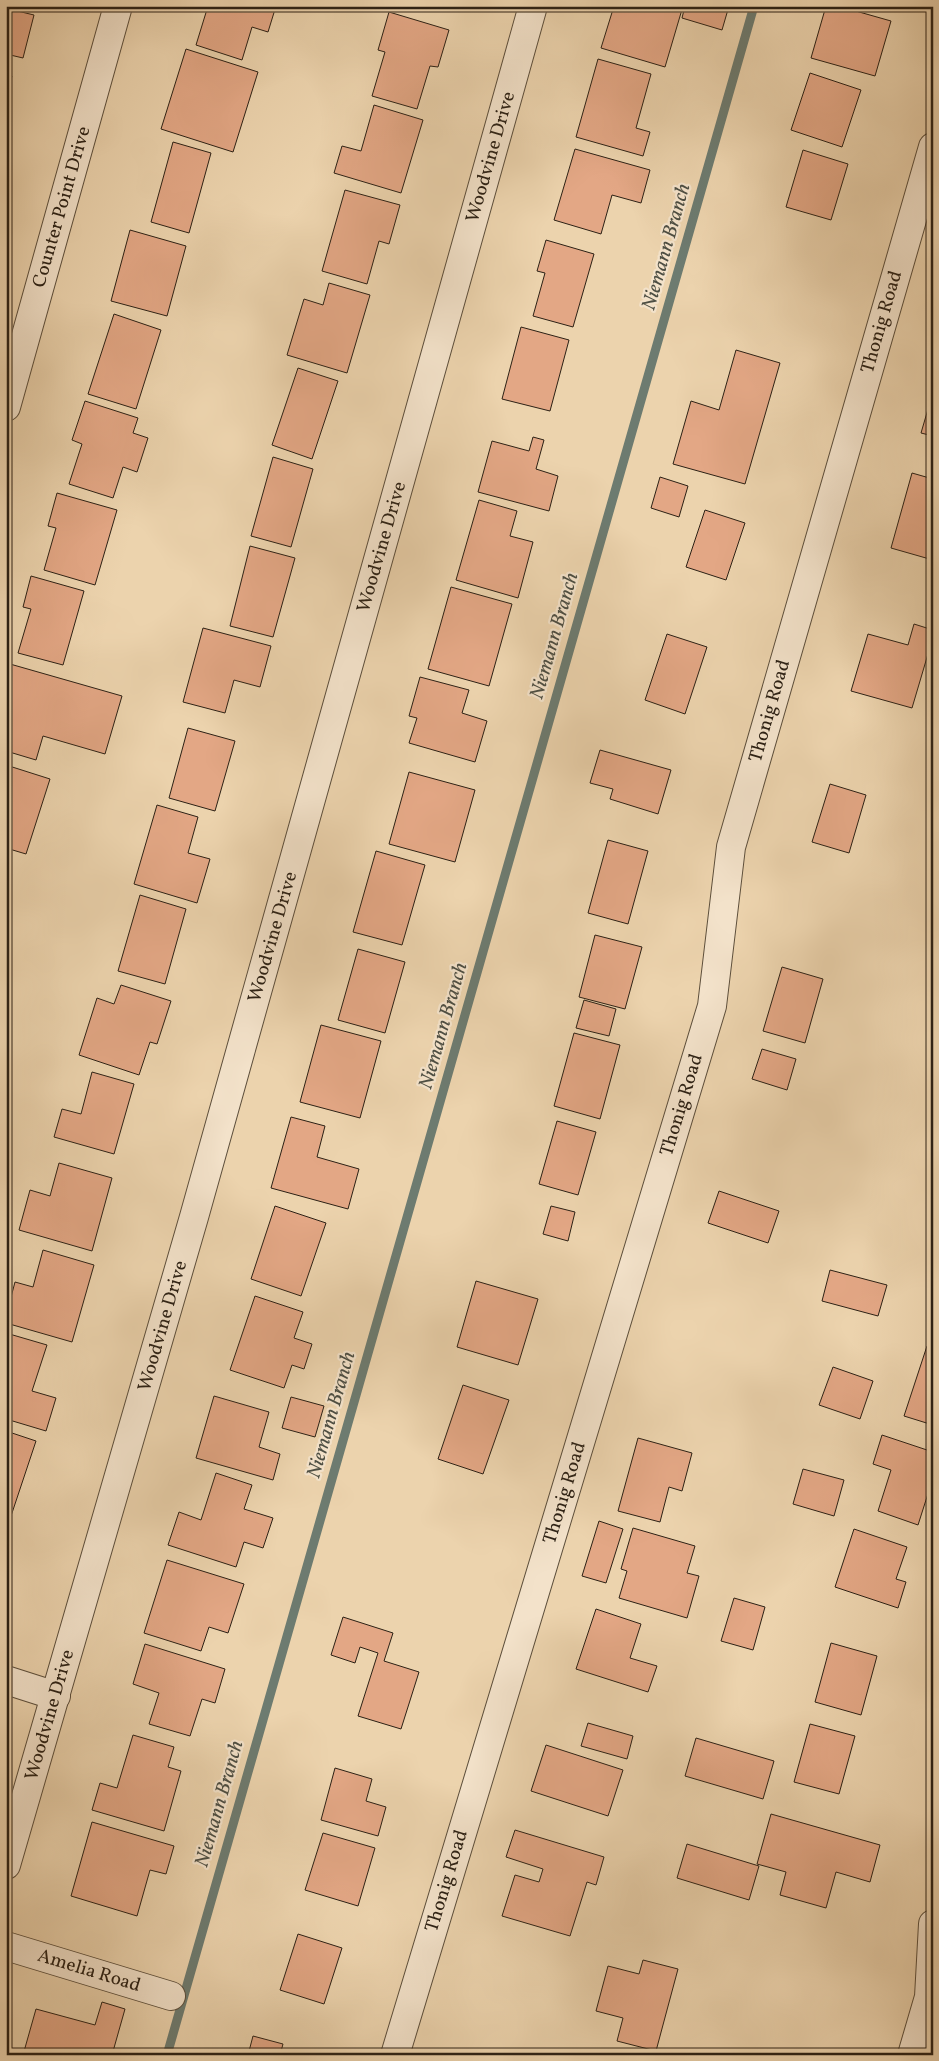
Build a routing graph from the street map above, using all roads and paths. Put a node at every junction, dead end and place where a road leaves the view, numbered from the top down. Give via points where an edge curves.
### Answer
1 (118, 6) edge
2 (533, 6) edge
3 (933, 147) edge
4 (6, 407) edge
5 (6, 1680) edge
6 (56, 1696) junction
7 (6, 1865) edge
8 (933, 1924) edge
9 (6, 1946) edge
10 (171, 1996) dead end
11 (395, 2055) edge
12 (912, 2055) edge

1 - 4 street, Counter Point Drive
2 - 6 street, Woodvine Drive via 194,1217
3 - 11 street, Thonig Road via 731,847 712,1006
5 - 6 street
6 - 7 street, Woodvine Drive
8 - 12 street via 929,1997
9 - 10 street, Amelia Road

